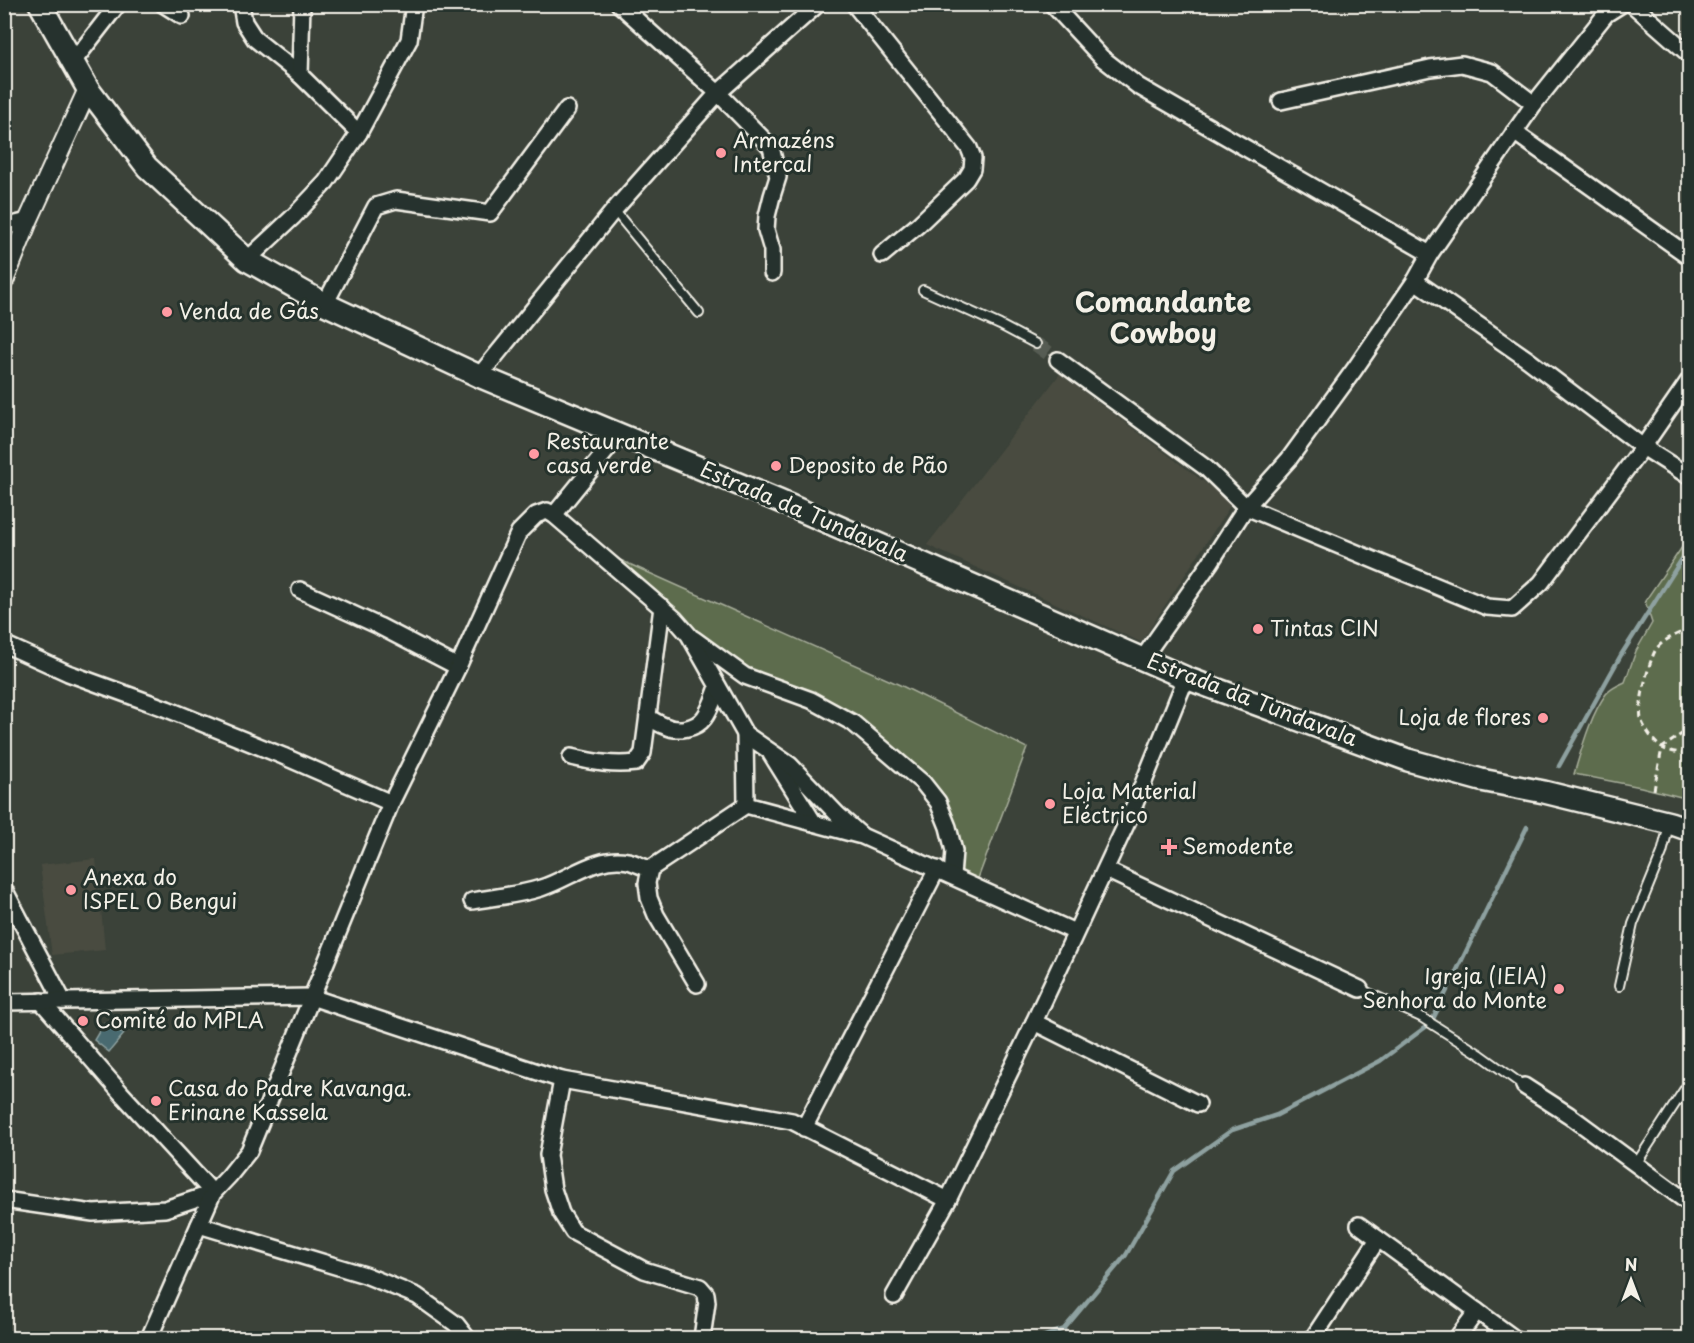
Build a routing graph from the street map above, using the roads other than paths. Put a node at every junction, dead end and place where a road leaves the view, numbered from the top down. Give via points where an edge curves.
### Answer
1 (40, 4) edge
2 (118, 4) edge
3 (163, 4) edge
4 (240, 4) edge
5 (302, 4) edge
6 (414, 4) edge
7 (619, 4) edge
8 (818, 4) edge
9 (854, 4) edge
10 (1052, 4) edge
11 (1622, 4) edge
12 (1632, 4) edge
13 (182, 16) dead end
14 (1689, 55) edge
15 (73, 62) junction
16 (300, 75) junction
17 (88, 89) junction
18 (718, 93) junction
19 (1281, 101) dead end
20 (1534, 104) junction
21 (567, 109) dead end
22 (1514, 132) junction
23 (359, 133) junction
24 (615, 210) junction
25 (28, 221) junction
26 (4, 227) edge
27 (1430, 254) junction
28 (882, 255) dead end
29 (1689, 257) edge
30 (247, 260) junction
31 (772, 273) dead end
32 (1416, 280) junction
33 (4, 281) edge
34 (923, 290) dead end
35 (325, 304) junction
36 (699, 313) dead end
37 (1036, 344) tunnel mouth
38 (1058, 360) tunnel mouth
39 (479, 376) junction
40 (1689, 379) edge
41 (620, 434) junction
42 (1643, 447) junction
43 (1689, 477) edge
44 (1246, 507) junction
45 (554, 515) junction
46 (300, 590) dead end
47 (662, 607) junction
48 (689, 635) junction
49 (4, 644) edge
50 (1143, 658) junction
51 (458, 667) junction
52 (1186, 678) junction
53 (718, 687) junction
54 (648, 717) junction
55 (745, 734) junction
56 (768, 749) junction
57 (571, 757) dead end
58 (391, 803) junction
59 (746, 805) junction
60 (814, 823) junction
61 (1680, 827) edge
62 (862, 836) junction
63 (937, 868) junction
64 (650, 869) junction
65 (1106, 870) junction
66 (952, 876) junction
67 (4, 889) edge
68 (472, 900) dead end
69 (1075, 932) junction
70 (697, 984) dead end
71 (1619, 986) dead end
72 (1360, 989) joint
73 (311, 997) junction
74 (41, 1001) junction
75 (63, 1001) junction
76 (4, 1002) edge
77 (1034, 1022) junction
78 (562, 1080) junction
79 (1524, 1086) joint
80 (1686, 1087) dead end
81 (1198, 1104) dead end
82 (804, 1128) junction
83 (1636, 1164) junction
84 (213, 1193) junction
85 (4, 1200) edge
86 (948, 1200) junction
87 (1689, 1204) edge
88 (199, 1225) junction
89 (1359, 1225) dead end
90 (1378, 1239) junction
91 (894, 1296) dead end
92 (1477, 1311) junction
93 (150, 1336) dead end
94 (467, 1338) edge
95 (702, 1338) edge
96 (1313, 1338) edge
97 (1457, 1338) edge
98 (1514, 1338) edge

1 - 15 main road, Estrada da Tundavala
2 - 15 street
3 - 13 street
4 - 16 street via 244,22 255,39
5 - 16 street
6 - 23 street via 409,39
7 - 18 street
8 - 18 street
9 - 28 street via 973,158 966,179
10 - 27 street via 1102,58 1138,86
11 - 20 street via 1606,14
12 - 14 street
15 - 17 main road, Estrada da Tundavala
16 - 23 street
17 - 25 street
17 - 30 main road, Estrada da Tundavala via 147,167
18 - 24 street
18 - 31 street via 771,147 778,177 766,231 772,250
19 - 20 street via 1462,64 1492,72
20 - 22 street
21 - 35 street via 490,213 396,200 376,206
22 - 27 street
22 - 29 street
23 - 30 street via 326,182
24 - 36 lane
24 - 39 street
25 - 26 street
25 - 33 street
27 - 32 street
30 - 35 main road, Estrada da Tundavala
32 - 42 street
32 - 44 street via 1289,459
34 - 37 lane
35 - 39 main road, Estrada da Tundavala
38 - 44 street via 1206,468
39 - 41 main road, Estrada da Tundavala
40 - 42 street
41 - 45 street
41 - 50 main road, Estrada da Tundavala
42 - 43 street
42 - 44 street via 1541,583 1512,609 1487,607
44 - 50 street
45 - 47 street
45 - 51 street via 547,511 536,515 519,532
46 - 51 street
47 - 48 street
47 - 54 street
48 - 53 street
48 - 66 street via 745,676 811,700 853,723 924,783 938,802 948,827 954,851
49 - 58 street
50 - 52 main road, Estrada da Tundavala
51 - 58 street
52 - 61 main road, Estrada da Tundavala via 1408,760
52 - 65 street
53 - 54 street via 703,720 691,727 666,727
53 - 55 street
54 - 57 street via 643,753 636,763 601,764
55 - 56 street
55 - 59 street
56 - 60 street
56 - 62 street via 790,765
58 - 73 street
59 - 60 street
59 - 64 street
60 - 62 street
61 - 71 lane via 1662,853 1633,924
62 - 63 street
63 - 66 street
63 - 82 street
64 - 68 street via 629,861 602,862 538,889
64 - 70 street via 646,883 648,898
65 - 69 street
65 - 72 street
66 - 69 street
67 - 75 street
69 - 77 street
72 - 79 lane via 1421,1017
73 - 75 street
73 - 78 street
73 - 84 street via 249,1151
74 - 75 street
74 - 76 street
74 - 84 street
77 - 81 street
77 - 86 street
78 - 82 street via 792,1121
78 - 95 street via 548,1155 561,1213 573,1232 644,1270 700,1287 707,1302
79 - 83 street
80 - 83 lane
82 - 86 street
83 - 87 street
84 - 85 street via 165,1209 93,1213
84 - 88 street
86 - 91 street
88 - 93 street
88 - 94 street via 365,1275 417,1296 456,1324
89 - 90 street
90 - 92 street
90 - 96 street
92 - 97 street
92 - 98 street

